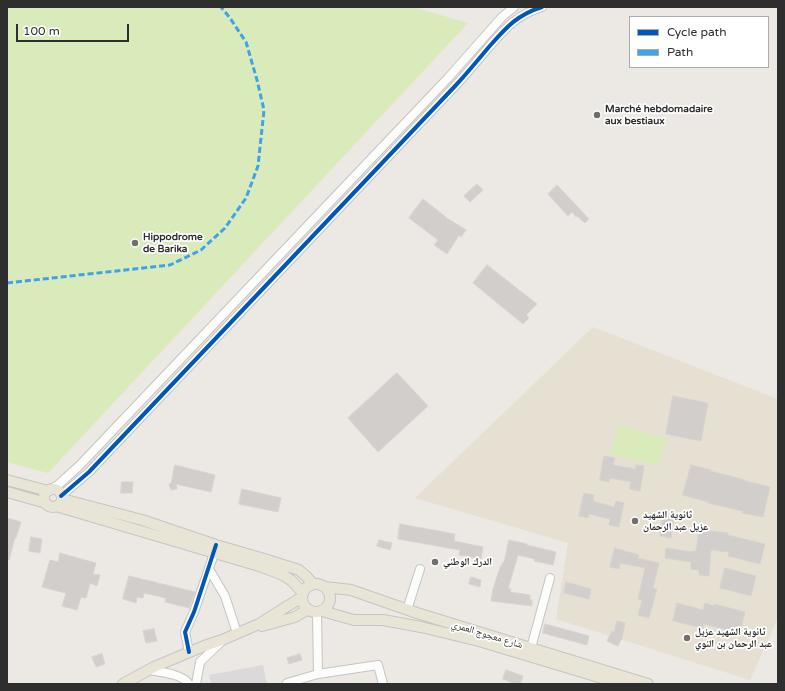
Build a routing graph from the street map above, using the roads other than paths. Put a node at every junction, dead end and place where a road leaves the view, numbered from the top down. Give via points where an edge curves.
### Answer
1 (514, 7) edge
2 (542, 7) edge
3 (7, 480) edge
4 (49, 490) junction
5 (7, 492) edge
6 (60, 500) junction
7 (46, 503) junction
8 (215, 549) junction
9 (209, 569) junction
10 (420, 569) dead end
11 (550, 578) dead end
12 (312, 584) junction
13 (325, 587) junction
14 (302, 595) junction
15 (407, 610) junction
16 (316, 611) junction
17 (237, 633) junction
18 (222, 640) junction
19 (531, 648) junction
20 (189, 652) junction
21 (149, 670) junction
22 (318, 674) junction
23 (123, 684) edge
24 (189, 684) edge
25 (196, 684) edge
26 (288, 684) edge
27 (383, 684) edge
28 (622, 684) edge
29 (648, 684) edge

1 - 4 street via 79,466
2 - 6 street via 507,26 457,84
3 - 4 main road
4 - 6 main road via 58,491
4 - 7 main road via 44,498
5 - 7 main road
6 - 7 main road via 50,506
6 - 8 main road
8 - 9 street
8 - 12 main road via 262,558 298,570
8 - 14 main road via 283,575 292,581
9 - 17 street via 225,596
9 - 20 street via 185,632
10 - 15 street
11 - 19 street
12 - 13 main road via 321,584
12 - 14 main road
13 - 15 main road, شارع معجوج العمري via 351,590
13 - 16 main road via 330,595 329,604 326,608
14 - 16 main road via 305,606
14 - 17 main road via 259,624
15 - 19 main road, شارع معجوج العمري
16 - 17 main road
16 - 22 street
16 - 28 main road, شارع معجوج العمري via 354,620 383,620 421,627 479,641
17 - 18 main road
18 - 20 main road
18 - 25 street via 200,662
19 - 29 main road, شارع معجوج العمري
20 - 21 main road
21 - 23 main road
21 - 24 street via 172,674
22 - 26 street via 287,682
22 - 27 street via 378,665

